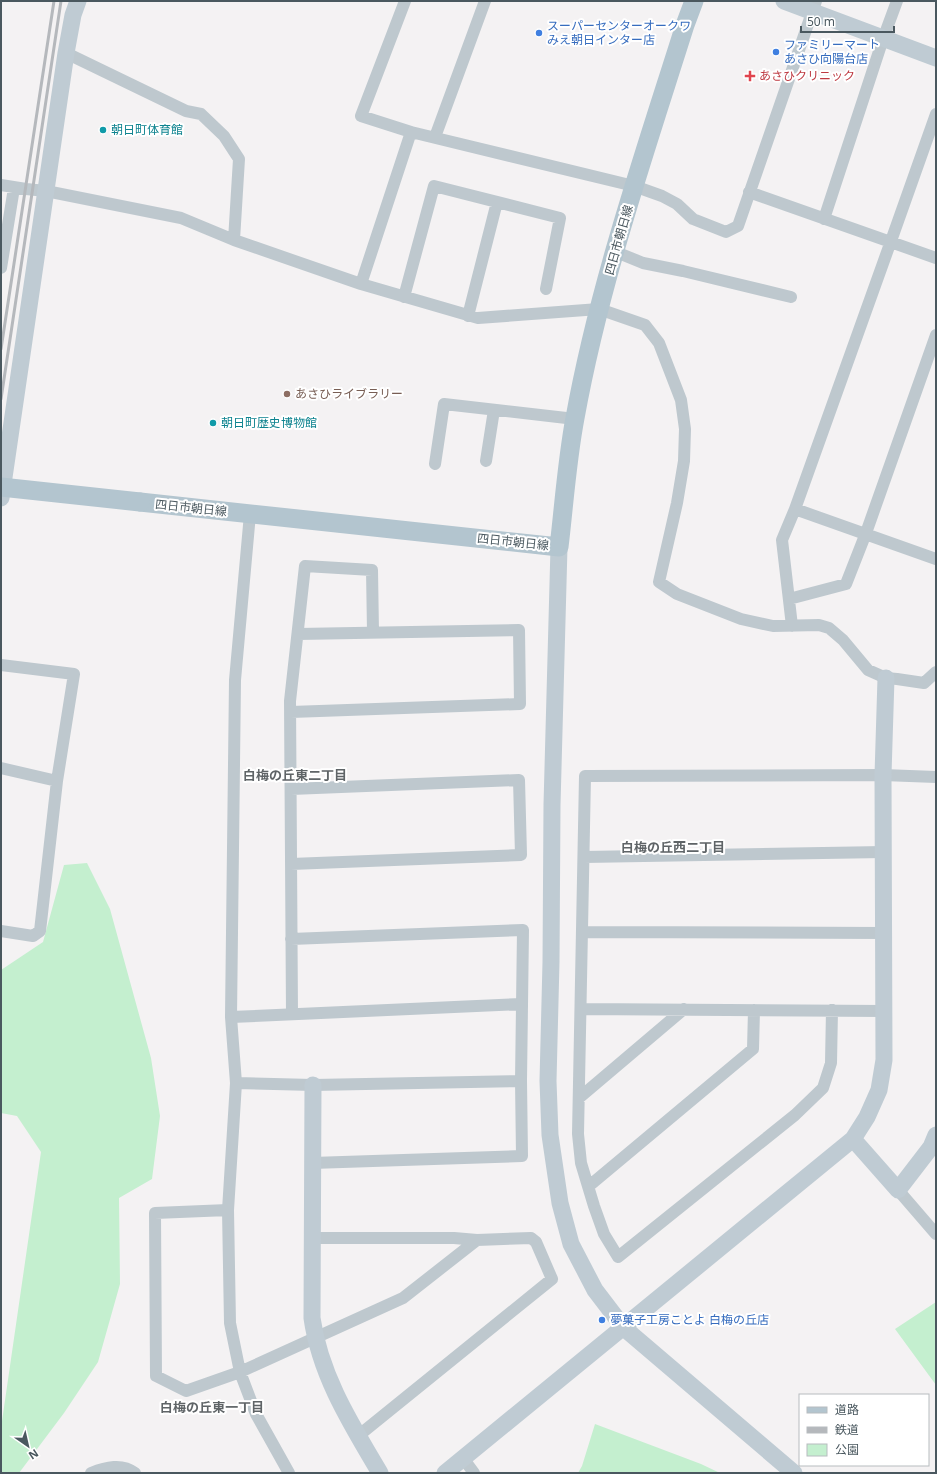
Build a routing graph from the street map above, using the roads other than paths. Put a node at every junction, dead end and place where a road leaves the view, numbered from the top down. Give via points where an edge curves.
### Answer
1 (78, 1) edge
2 (405, 1) edge
3 (485, 1) edge
4 (694, 1) edge
5 (784, 1) edge
6 (897, 1) edge
7 (814, 6) edge
8 (883, 39) junction
9 (66, 53) junction
10 (936, 58) edge
11 (936, 114) edge
12 (411, 132) junction
13 (435, 137) junction
14 (1, 185) edge
15 (634, 186) junction
16 (14, 188) junction
17 (46, 191) junction
18 (748, 192) junction
19 (497, 202) junction
20 (824, 219) junction
21 (234, 240) junction
22 (891, 242) junction
23 (616, 252) junction
24 (936, 258) edge
25 (1, 268) edge
26 (361, 284) junction
27 (546, 289) dead end
28 (404, 297) junction
29 (792, 297) dead end
30 (599, 309) junction
31 (468, 316) junction
32 (936, 335) edge
33 (494, 410) junction
34 (575, 419) junction
35 (486, 461) dead end
36 (435, 464) dead end
37 (1, 487) edge
38 (1, 498) edge
39 (795, 509) junction
40 (250, 514) junction
41 (866, 533) junction
42 (559, 547) junction
43 (936, 559) edge
44 (789, 599) junction
45 (792, 626) junction
46 (373, 632) junction
47 (298, 634) junction
48 (1, 666) edge
49 (936, 672) edge
50 (886, 678) junction
51 (290, 712) junction
52 (1, 768) edge
53 (884, 775) junction
54 (936, 776) edge
55 (57, 781) junction
56 (291, 789) junction
57 (884, 852) junction
58 (584, 857) junction
59 (291, 864) junction
60 (1, 931) edge
61 (582, 932) junction
62 (884, 933) junction
63 (291, 939) junction
64 (522, 1004) junction
65 (581, 1009) junction
66 (684, 1009) junction
67 (754, 1010) junction
68 (832, 1010) junction
69 (884, 1010) junction
70 (292, 1014) junction
71 (231, 1017) junction
72 (521, 1081) junction
73 (236, 1083) junction
74 (313, 1085) junction
75 (579, 1098) junction
76 (853, 1139) junction
77 (934, 1144) edge
78 (312, 1163) junction
79 (589, 1186) junction
80 (898, 1190) junction
81 (228, 1210) junction
82 (936, 1234) edge
83 (313, 1238) junction
84 (477, 1240) junction
85 (624, 1328) junction
86 (315, 1339) junction
87 (240, 1372) junction
88 (358, 1436) junction
89 (463, 1458) junction
90 (91, 1473) edge
91 (135, 1473) edge
92 (289, 1473) edge
93 (380, 1473) edge
94 (445, 1473) edge
95 (474, 1473) edge
96 (794, 1473) edge

1 - 9 street
2 - 12 street via 361,116
3 - 13 street
4 - 15 main road, 四日市朝日線
5 - 7 street
6 - 8 street
7 - 8 street
7 - 18 street
8 - 10 street
8 - 20 street
9 - 17 street
9 - 21 street via 186,111 201,114 224,136 238,159
11 - 22 street
12 - 13 street
12 - 26 street
13 - 15 street
14 - 16 street
15 - 18 street via 662,196 677,204 693,219 726,232 738,226
15 - 23 main road, 四日市朝日線
16 - 17 street
16 - 25 street
17 - 21 street via 181,218
17 - 38 street
18 - 20 street
19 - 27 street via 560,218
19 - 28 street via 434,186
19 - 31 street
20 - 22 street
21 - 26 street
22 - 24 street
22 - 39 street
23 - 29 street via 643,263
23 - 30 main road, 四日市朝日線
26 - 28 street
28 - 31 street
30 - 31 street via 478,318
30 - 34 main road, 四日市朝日線
30 - 45 street via 645,325 659,343 681,400 685,429 684,461 659,582 677,594 741,619 773,626
32 - 41 street
33 - 34 street
33 - 35 street
33 - 36 street via 444,404
34 - 42 main road, 四日市朝日線
37 - 40 main road, 四日市朝日線, bridge
39 - 41 street
39 - 44 street via 782,540
40 - 42 main road, 四日市朝日線
40 - 71 street via 235,680
41 - 43 street
41 - 44 street via 846,584
42 - 85 street via 552,805 548,1081 550,1135 560,1202 571,1244 595,1290
44 - 45 street
45 - 50 street via 819,625 829,628 843,640 868,670
46 - 47 street
46 - 47 street via 372,570 305,566
46 - 51 street via 519,630 520,704
47 - 51 street
48 - 55 street via 74,674
49 - 50 street via 924,683
50 - 53 street
51 - 56 street
52 - 55 street
53 - 54 street
53 - 57 street
53 - 58 street via 585,776
55 - 60 street via 40,931 33,936
56 - 59 street
56 - 59 street via 519,780 522,855
57 - 58 street
57 - 62 street
58 - 61 street
59 - 63 street
61 - 62 street
61 - 65 street
62 - 69 street
63 - 64 street via 523,930
63 - 70 street
64 - 70 street
64 - 72 street
65 - 66 street
65 - 75 street
66 - 67 street
66 - 75 street
67 - 68 street
67 - 79 street via 753,1049
68 - 69 street
68 - 79 street via 831,1063 823,1088 795,1115 618,1257 604,1234
69 - 76 street via 884,1060 879,1090 867,1117
70 - 71 street
71 - 73 street
72 - 74 street
72 - 78 street via 522,1156
73 - 74 street
73 - 81 street
74 - 78 street
75 - 79 street via 578,1134 581,1163
76 - 80 street
76 - 85 street
77 - 80 street
78 - 83 street
80 - 82 street
81 - 87 street via 230,1323
81 - 87 street via 155,1213 156,1376 186,1391
83 - 84 street
83 - 86 street via 312,1318
84 - 86 street via 403,1298
84 - 88 street via 531,1238 536,1242 552,1280
85 - 89 street
85 - 96 street
86 - 87 street
86 - 88 street via 336,1396
87 - 92 street via 256,1414
88 - 93 street
89 - 94 street
89 - 95 street
90 - 91 street via 115,1466

